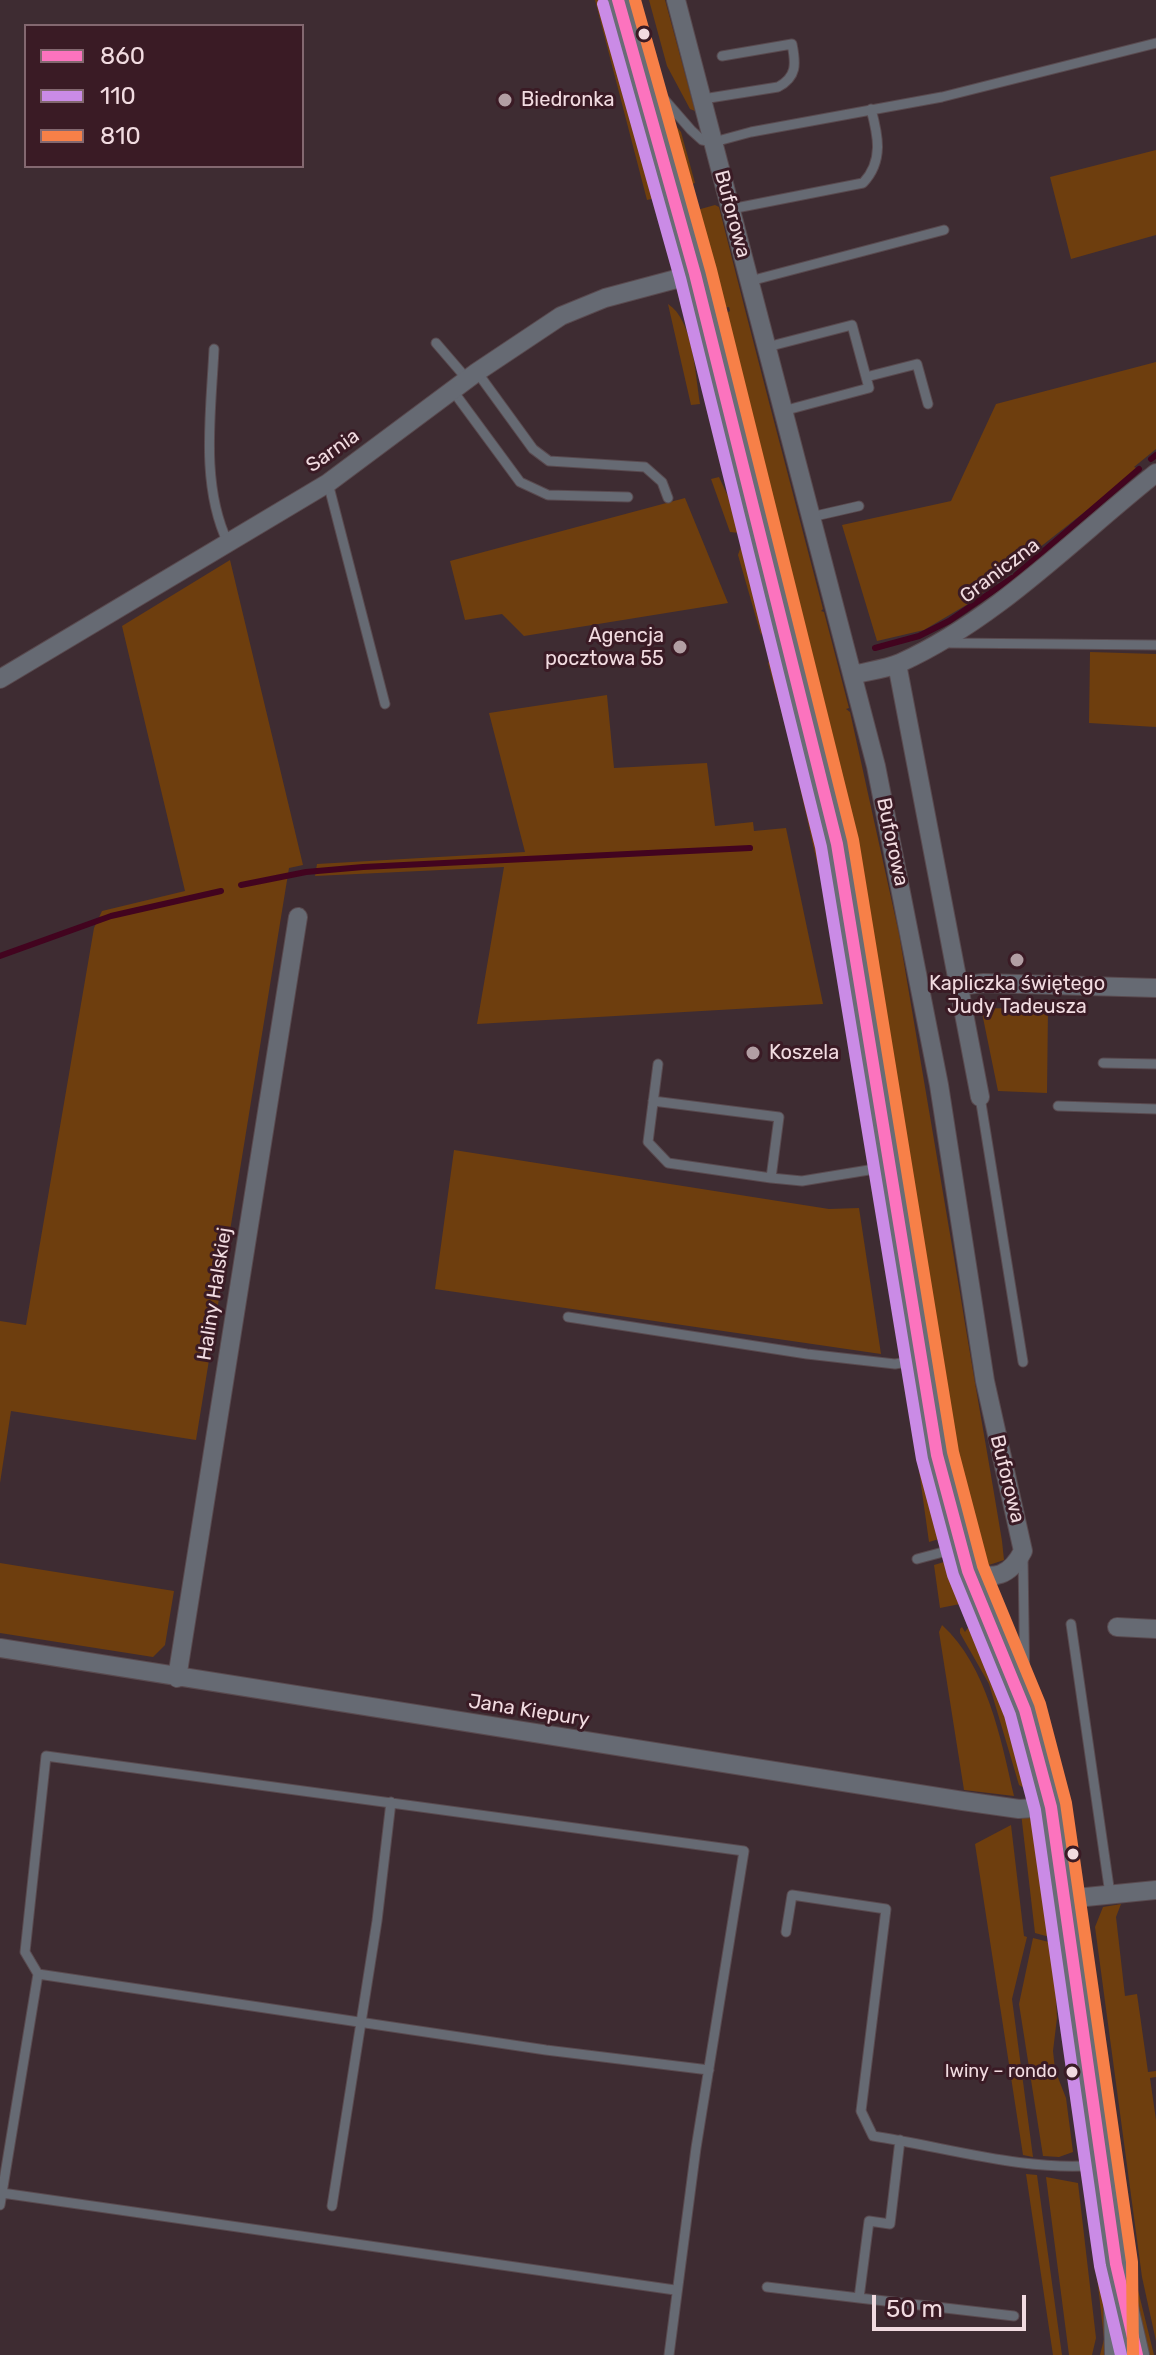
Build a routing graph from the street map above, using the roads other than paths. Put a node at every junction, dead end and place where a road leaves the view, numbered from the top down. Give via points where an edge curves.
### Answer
1 (618, 0) edge
2 (676, 0) edge
3 (1156, 43) edge
4 (722, 56) dead end
5 (638, 68) junction
6 (703, 99) junction
7 (871, 109) junction
8 (714, 142) junction
9 (731, 209) junction
10 (944, 230) dead end
11 (695, 274) junction
12 (750, 281) junction
13 (436, 343) dead end
14 (767, 347) junction
15 (214, 349) dead end
16 (866, 377) junction
17 (466, 381) junction
18 (928, 404) dead end
19 (783, 411) junction
20 (1156, 473) edge
21 (328, 483) junction
22 (628, 497) dead end
23 (668, 498) dead end
24 (859, 506) dead end
25 (811, 517) junction
26 (228, 543) junction
27 (943, 639) junction
28 (1156, 645) edge
29 (897, 664) junction
30 (853, 675) junction
31 (0, 679) edge
32 (385, 704) dead end
33 (298, 917) dead end
34 (958, 986) junction
35 (1156, 988) edge
36 (1103, 1063) dead end
37 (658, 1064) dead end
38 (1156, 1064) edge
39 (980, 1097) joint
40 (653, 1101) junction
41 (1058, 1106) dead end
42 (1156, 1109) edge
43 (891, 1167) junction
44 (771, 1178) junction
45 (568, 1317) dead end
46 (922, 1360) junction
47 (1023, 1362) dead end
48 (962, 1547) junction
49 (1023, 1551) junction
50 (917, 1559) dead end
51 (968, 1571) junction
52 (1071, 1624) dead end
53 (1117, 1627) dead end
54 (1156, 1629) edge
55 (0, 1648) edge
56 (177, 1678) junction
57 (1025, 1710) junction
58 (391, 1802) junction
59 (1051, 1807) junction
60 (1156, 1890) edge
61 (1110, 1894) junction
62 (1066, 1899) junction
63 (786, 1932) dead end
64 (38, 1974) junction
65 (361, 2024) junction
66 (709, 2070) junction
67 (900, 2140) junction
68 (1103, 2165) junction
69 (2, 2193) edge
70 (0, 2205) edge
71 (332, 2206) dead end
72 (1116, 2264) junction
73 (767, 2287) dead end
74 (675, 2290) junction
75 (859, 2298) junction
76 (1014, 2316) dead end
77 (669, 2355) edge
78 (1117, 2355) edge
79 (1137, 2355) edge

1 - 5 main road, Buforowa
2 - 6 street, Buforowa
3 - 7 lane via 1039,75
4 - 6 lane via 792,44 796,64 788,82 778,87
5 - 8 lane, Buforowa via 691,130
5 - 11 main road, Buforowa
6 - 8 street, Buforowa
7 - 8 lane
7 - 9 lane via 877,156 863,183
8 - 9 street, Buforowa
9 - 12 street, Buforowa
10 - 12 lane
11 - 17 street, Sarnia via 583,305
11 - 43 main road, Buforowa via 837,844
12 - 14 street, Buforowa
13 - 17 lane
14 - 16 lane via 852,325
14 - 19 street, Buforowa
15 - 26 lane via 212,477 215,516
16 - 18 lane via 917,364
16 - 19 lane via 869,388
17 - 21 street, Sarnia
17 - 22 lane via 520,482 548,495
17 - 23 lane via 542,457 563,465 645,467 662,482
19 - 25 street, Buforowa
20 - 27 street, Graniczna via 1047,566
21 - 26 street, Sarnia
21 - 32 lane
24 - 25 lane
25 - 30 street, Buforowa
26 - 31 street, Sarnia
27 - 28 lane
27 - 29 street, Graniczna
29 - 30 street, Graniczna
29 - 34 street
30 - 49 street, Buforowa via 916,965 985,1381
33 - 56 street, Haliny Halskiej
34 - 35 street
34 - 39 street
36 - 38 lane
37 - 40 lane
39 - 47 lane
40 - 44 lane via 648,1142 668,1163
40 - 44 lane via 779,1117
41 - 42 lane
43 - 44 lane via 802,1181
43 - 46 main road, Buforowa
45 - 46 lane via 807,1354 895,1364
46 - 48 main road, Buforowa via 937,1455
48 - 50 lane
48 - 51 main road, Buforowa
49 - 51 street, Buforowa via 1009,1571 996,1577
49 - 57 lane, Buforowa
51 - 57 main road, Buforowa
52 - 61 lane
53 - 54 street
55 - 56 street, Jana Kiepury
56 - 59 street, Jana Kiepury via 963,1801 1019,1809
57 - 59 main road, Buforowa
58 - 64 lane via 46,1756 25,1952
58 - 65 lane
58 - 66 lane via 744,1851
59 - 62 main road, Buforowa
60 - 61 street
61 - 62 street
62 - 68 main road, Buforowa
63 - 67 lane via 792,1895 886,1909 861,2111 873,2136
64 - 65 lane
64 - 69 lane
65 - 66 lane
65 - 71 lane
66 - 74 lane
67 - 68 lane via 1041,2164
67 - 75 lane via 890,2224 869,2221
68 - 72 main road, Buforowa
69 - 70 lane
69 - 74 lane
72 - 78 main road, Buforowa
72 - 79 main road, Buforowa
73 - 75 lane
74 - 77 lane
75 - 76 lane

